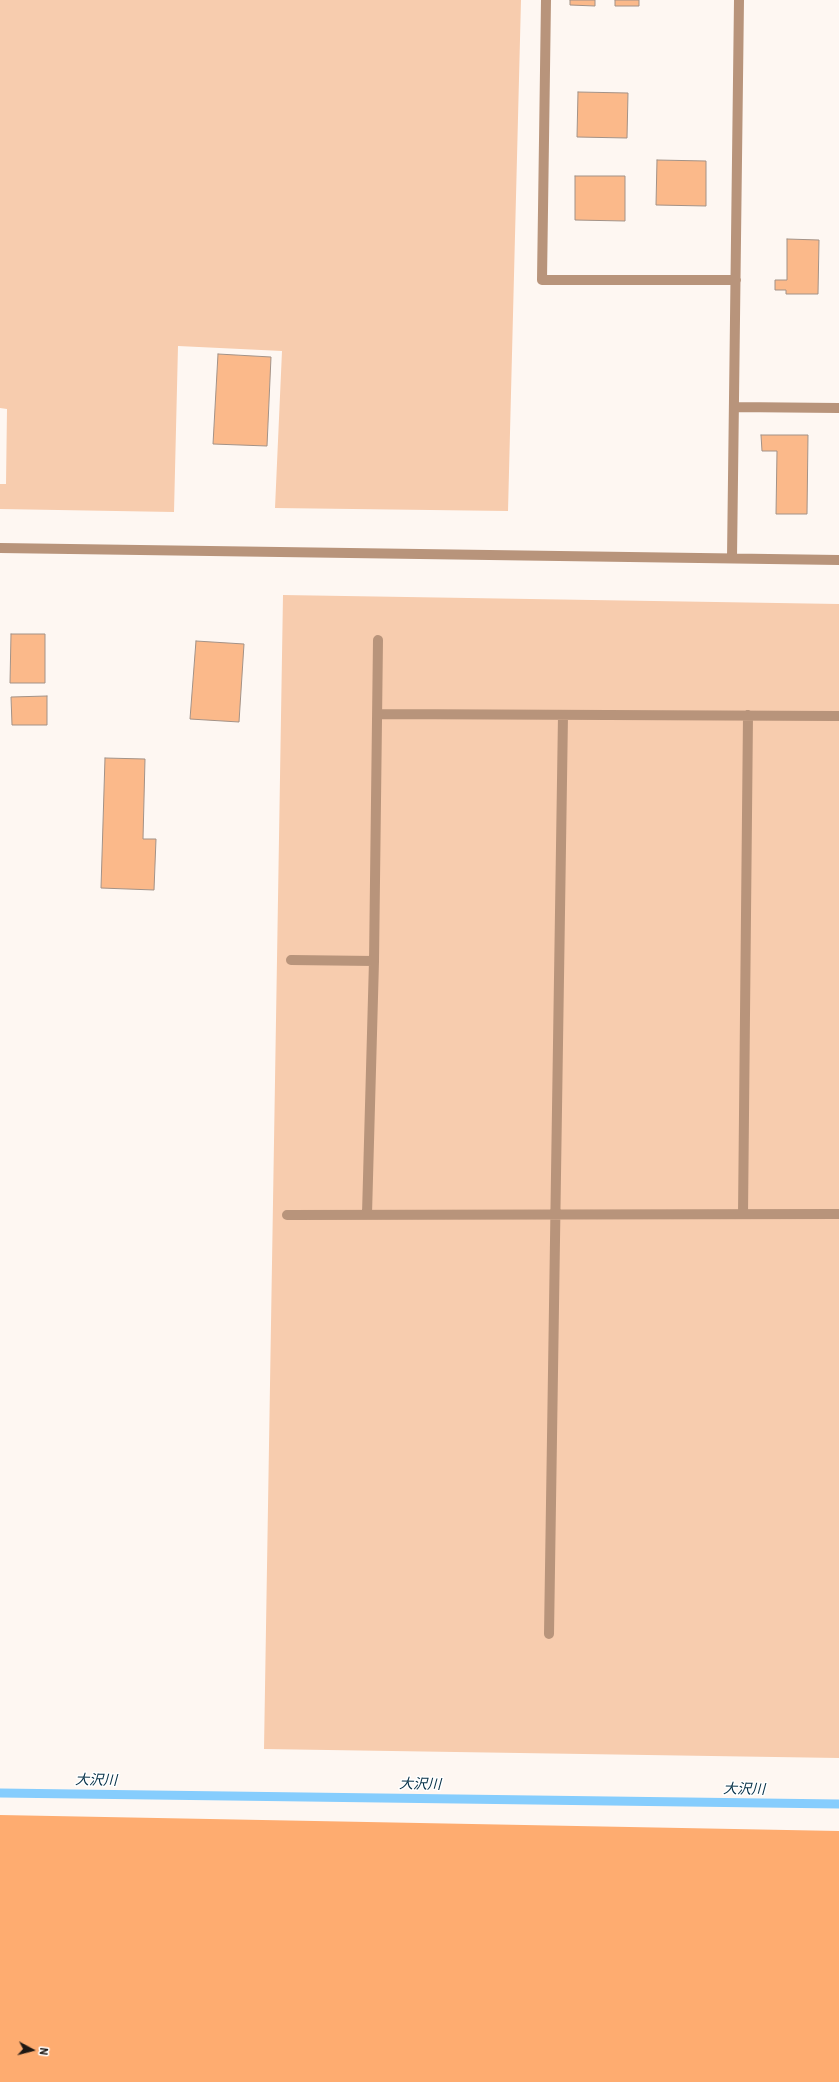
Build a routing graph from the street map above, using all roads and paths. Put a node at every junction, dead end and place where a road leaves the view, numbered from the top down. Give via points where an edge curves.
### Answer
1 (546, 0) edge
2 (739, 0) edge
3 (736, 280) junction
4 (734, 407) junction
5 (839, 408) edge
6 (0, 548) edge
7 (732, 558) junction
8 (839, 560) edge
9 (378, 640) dead end
10 (378, 714) junction
11 (562, 715) junction
12 (748, 715) junction
13 (838, 716) edge
14 (291, 960) dead end
15 (374, 962) junction
16 (287, 1214) dead end
17 (367, 1214) junction
18 (557, 1214) junction
19 (743, 1214) junction
20 (839, 1214) edge
21 (549, 1634) dead end

1 - 3 street via 542,280
2 - 3 street
3 - 4 street
4 - 5 street
4 - 7 street
6 - 7 street
7 - 8 street
9 - 10 street
10 - 11 street
10 - 15 street
11 - 12 street
11 - 18 street
12 - 13 street
12 - 19 street
14 - 15 street
15 - 17 street
16 - 17 street
17 - 18 street
18 - 19 street
18 - 21 street
19 - 20 street

